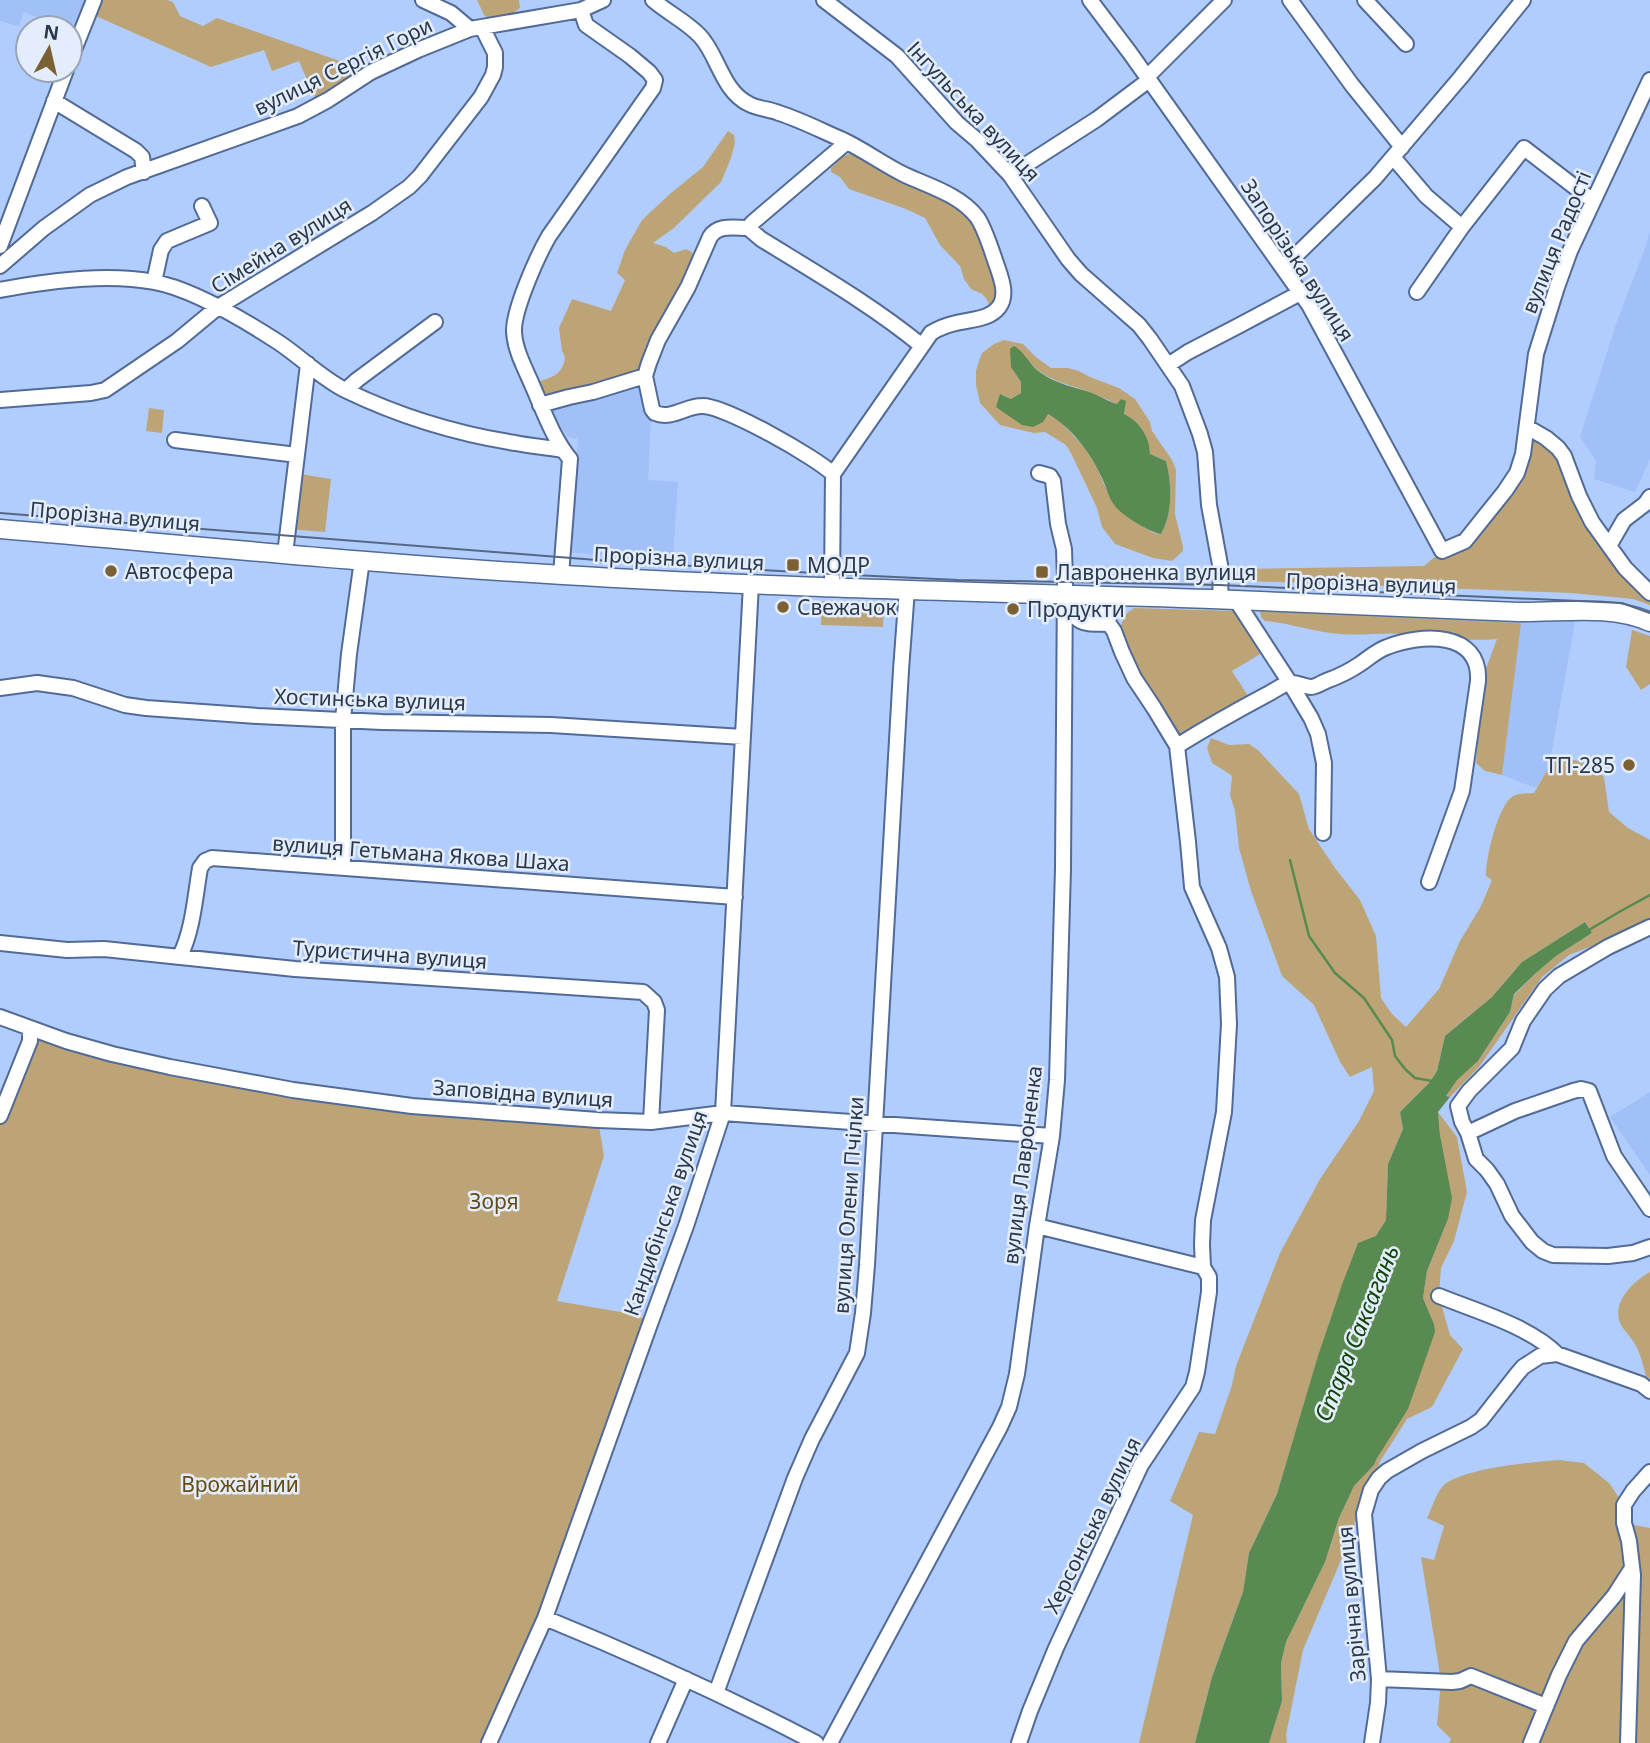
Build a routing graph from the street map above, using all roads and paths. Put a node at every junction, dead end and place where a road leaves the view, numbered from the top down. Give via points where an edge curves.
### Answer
1 (94, 0) edge
2 (423, 0) edge
3 (603, 0) edge
4 (653, 0) edge
5 (824, 0) edge
6 (1090, 0) edge
7 (1224, 0) edge
8 (1290, 0) edge
9 (1365, 0) edge
10 (1524, 0) edge
11 (581, 10) junction
12 (84, 25) edge
13 (476, 28) junction
14 (1406, 44) dead end
15 (1148, 78) junction
16 (1650, 80) edge
17 (61, 84) edge
18 (54, 101) junction
19 (847, 142) junction
20 (1397, 152) junction
21 (144, 172) junction
22 (1010, 175) junction
23 (1593, 201) junction
24 (202, 206) dead end
25 (1462, 227) junction
26 (748, 228) junction
27 (0, 246) edge
28 (0, 266) edge
29 (1283, 268) junction
30 (154, 282) junction
31 (0, 290) edge
32 (1417, 292) dead end
33 (1300, 293) junction
34 (218, 307) junction
35 (435, 322) dead end
36 (922, 346) junction
37 (308, 364) junction
38 (1168, 365) junction
39 (646, 376) junction
40 (346, 390) junction
41 (0, 400) edge
42 (540, 405) junction
43 (1527, 427) junction
44 (175, 440) dead end
45 (562, 450) junction
46 (297, 455) junction
47 (1039, 473) dead end
48 (833, 474) junction
49 (1650, 497) edge
50 (0, 529) edge
51 (1609, 546) junction
52 (1450, 548) joint
53 (285, 554) junction
54 (362, 560) junction
55 (561, 575) junction
56 (751, 584) junction
57 (832, 587) junction
58 (907, 589) junction
59 (1650, 593) edge
60 (1066, 594) junction
61 (1105, 595) junction
62 (1228, 600) junction
63 (1650, 622) edge
64 (1109, 624) junction
65 (1290, 683) junction
66 (0, 688) edge
67 (343, 720) junction
68 (743, 737) junction
69 (1177, 746) junction
70 (1323, 833) dead end
71 (344, 868) junction
72 (1429, 882) dead end
73 (735, 897) junction
74 (1650, 927) edge
75 (0, 943) edge
76 (180, 956) junction
77 (0, 1017) edge
78 (30, 1028) junction
79 (723, 1113) junction
80 (0, 1116) edge
81 (651, 1122) junction
82 (875, 1124) junction
83 (1468, 1133) junction
84 (1052, 1136) junction
85 (1650, 1209) edge
86 (1037, 1226) junction
87 (1650, 1247) edge
88 (1203, 1268) junction
89 (1439, 1296) dead end
90 (1557, 1354) junction
91 (1647, 1384) edge
92 (1650, 1472) edge
93 (1633, 1567) junction
94 (545, 1618) junction
95 (686, 1679) junction
96 (1379, 1679) junction
97 (716, 1693) junction
98 (1546, 1706) junction
99 (489, 1743) edge
100 (658, 1743) edge
101 (816, 1743) edge
102 (830, 1743) edge
103 (1019, 1743) edge
104 (1372, 1743) edge
105 (1531, 1743) edge
106 (1628, 1743) edge

1 - 12 street
2 - 13 street
3 - 11 street
4 - 19 street via 700,36 731,88 749,104
5 - 22 street, Інгульська вулиця via 897,56
6 - 15 street, Запорізька вулиця
7 - 15 street
8 - 20 street
9 - 14 street
10 - 20 street
11 - 13 street
11 - 42 street via 586,24 655,80 538,254 514,331
13 - 21 street, вулиця Сергія Гори via 371,72 298,116
13 - 34 street, Сімейна вулиця via 495,52 493,75 420,176 372,213
15 - 22 street via 1097,119
15 - 29 street, Запорізька вулиця
16 - 23 street, вулиця Радості
17 - 18 street
18 - 21 street via 136,150
18 - 27 street
19 - 26 street
19 - 36 street via 963,204 981,223 996,263 1003,286 1000,306 989,316 941,327
20 - 25 street via 1426,196
20 - 29 street via 1359,196
21 - 28 street, вулиця Сергія Гори via 90,195
22 - 38 street, Інгульська вулиця via 1068,259 1139,325
23 - 25 street via 1524,148
23 - 43 street, вулиця Радості via 1570,251 1535,354
24 - 30 street via 210,223 167,242
25 - 32 street
26 - 36 street
26 - 39 street via 713,232 658,340
29 - 33 street, Запорізька вулиця
30 - 31 street via 67,280
30 - 34 street
33 - 38 street
33 - 52 street, Запорізька вулиця via 1442,551
34 - 37 street
34 - 41 street, Сімейна вулиця via 177,341 100,392
35 - 40 street
36 - 48 street
37 - 40 street
37 - 46 street
38 - 62 street, Інгульська вулиця via 1182,386 1205,452 1209,505
39 - 42 street
39 - 48 street via 654,413 667,415 705,405 723,410
40 - 45 street via 393,411 474,435
42 - 45 street
43 - 51 street via 1564,456 1592,522
43 - 52 street, вулиця Радості via 1515,477 1465,541
44 - 46 street
45 - 55 street via 570,459
46 - 53 street
47 - 60 street, вулиця Лавроненка via 1053,481
48 - 57 street
49 - 51 street via 1624,520
50 - 53 main road, Прорізна вулиця
51 - 59 street
53 - 54 main road, Прорізна вулиця
54 - 55 main road, Прорізна вулиця
54 - 67 street
55 - 56 main road, Прорізна вулиця
56 - 57 main road, Прорізна вулиця
56 - 68 street, Кандибінська вулиця
57 - 58 main road, Прорізна вулиця
58 - 60 main road, Прорізна вулиця
58 - 82 street, вулиця Олени Пчілки
60 - 61 main road, Прорізна вулиця
60 - 64 street via 1071,610 1083,623
60 - 84 street, вулиця Лавроненка via 1063,869
61 - 62 main road, Прорізна вулиця
61 - 64 street, Херсонська вулиця
62 - 63 main road, Прорізна вулиця via 1601,612
62 - 65 street
64 - 69 street, Херсонська вулиця via 1134,678
65 - 69 street
65 - 70 street via 1322,746
65 - 72 street via 1311,687 1374,653 1414,640 1457,642 1475,658 1479,674 1462,792
66 - 67 street, Хостинська вулиця via 37,683 146,708
67 - 68 street, Хостинська вулиця via 551,725
67 - 71 street
68 - 73 street, Кандибінська вулиця
69 - 88 street, Херсонська вулиця via 1192,887 1219,948 1229,999 1224,1112 1203,1220
71 - 73 street, вулиця Гетьмана Якова Шаха
71 - 76 street, вулиця Гетьмана Якова Шаха via 205,861
73 - 79 street, Кандибінська вулиця
74 - 83 street via 1570,969 1545,989 1523,1021 1512,1048 1458,1106
75 - 76 street, Туристична вулиця
76 - 81 street, Туристична вулиця via 296,969 643,992 656,1010
77 - 78 street, Заповідна вулиця
78 - 80 street via 30,1041
78 - 81 street, Заповідна вулиця via 112,1054 293,1090 412,1106
79 - 81 street, Заповідна вулиця
79 - 82 street, Заповідна вулиця
79 - 94 street, Кандибінська вулиця
82 - 84 street, Заповідна вулиця
82 - 97 street, вулиця Олени Пчілки via 857,1353 795,1478
83 - 85 street via 1573,1091 1589,1091 1614,1156
83 - 87 street via 1476,1159 1497,1184 1512,1216 1546,1253 1608,1256
84 - 86 street, вулиця Лавроненка
86 - 88 street
86 - 102 street, вулиця Лавроненка via 1009,1407
88 - 103 street, Херсонська вулиця via 1209,1277 1209,1292 1193,1387 1136,1475 1056,1648
89 - 90 street via 1519,1328
90 - 91 street
90 - 96 street, Зарічна вулиця via 1540,1356 1523,1367 1481,1420 1387,1471 1371,1490 1365,1521
92 - 93 street via 1624,1504
93 - 98 street via 1576,1641
93 - 106 street
94 - 95 street
94 - 99 street, Кандибінська вулиця
95 - 97 street
95 - 100 street
96 - 98 street via 1452,1682 1471,1676
96 - 104 street, Зарічна вулиця
97 - 101 street
98 - 105 street

